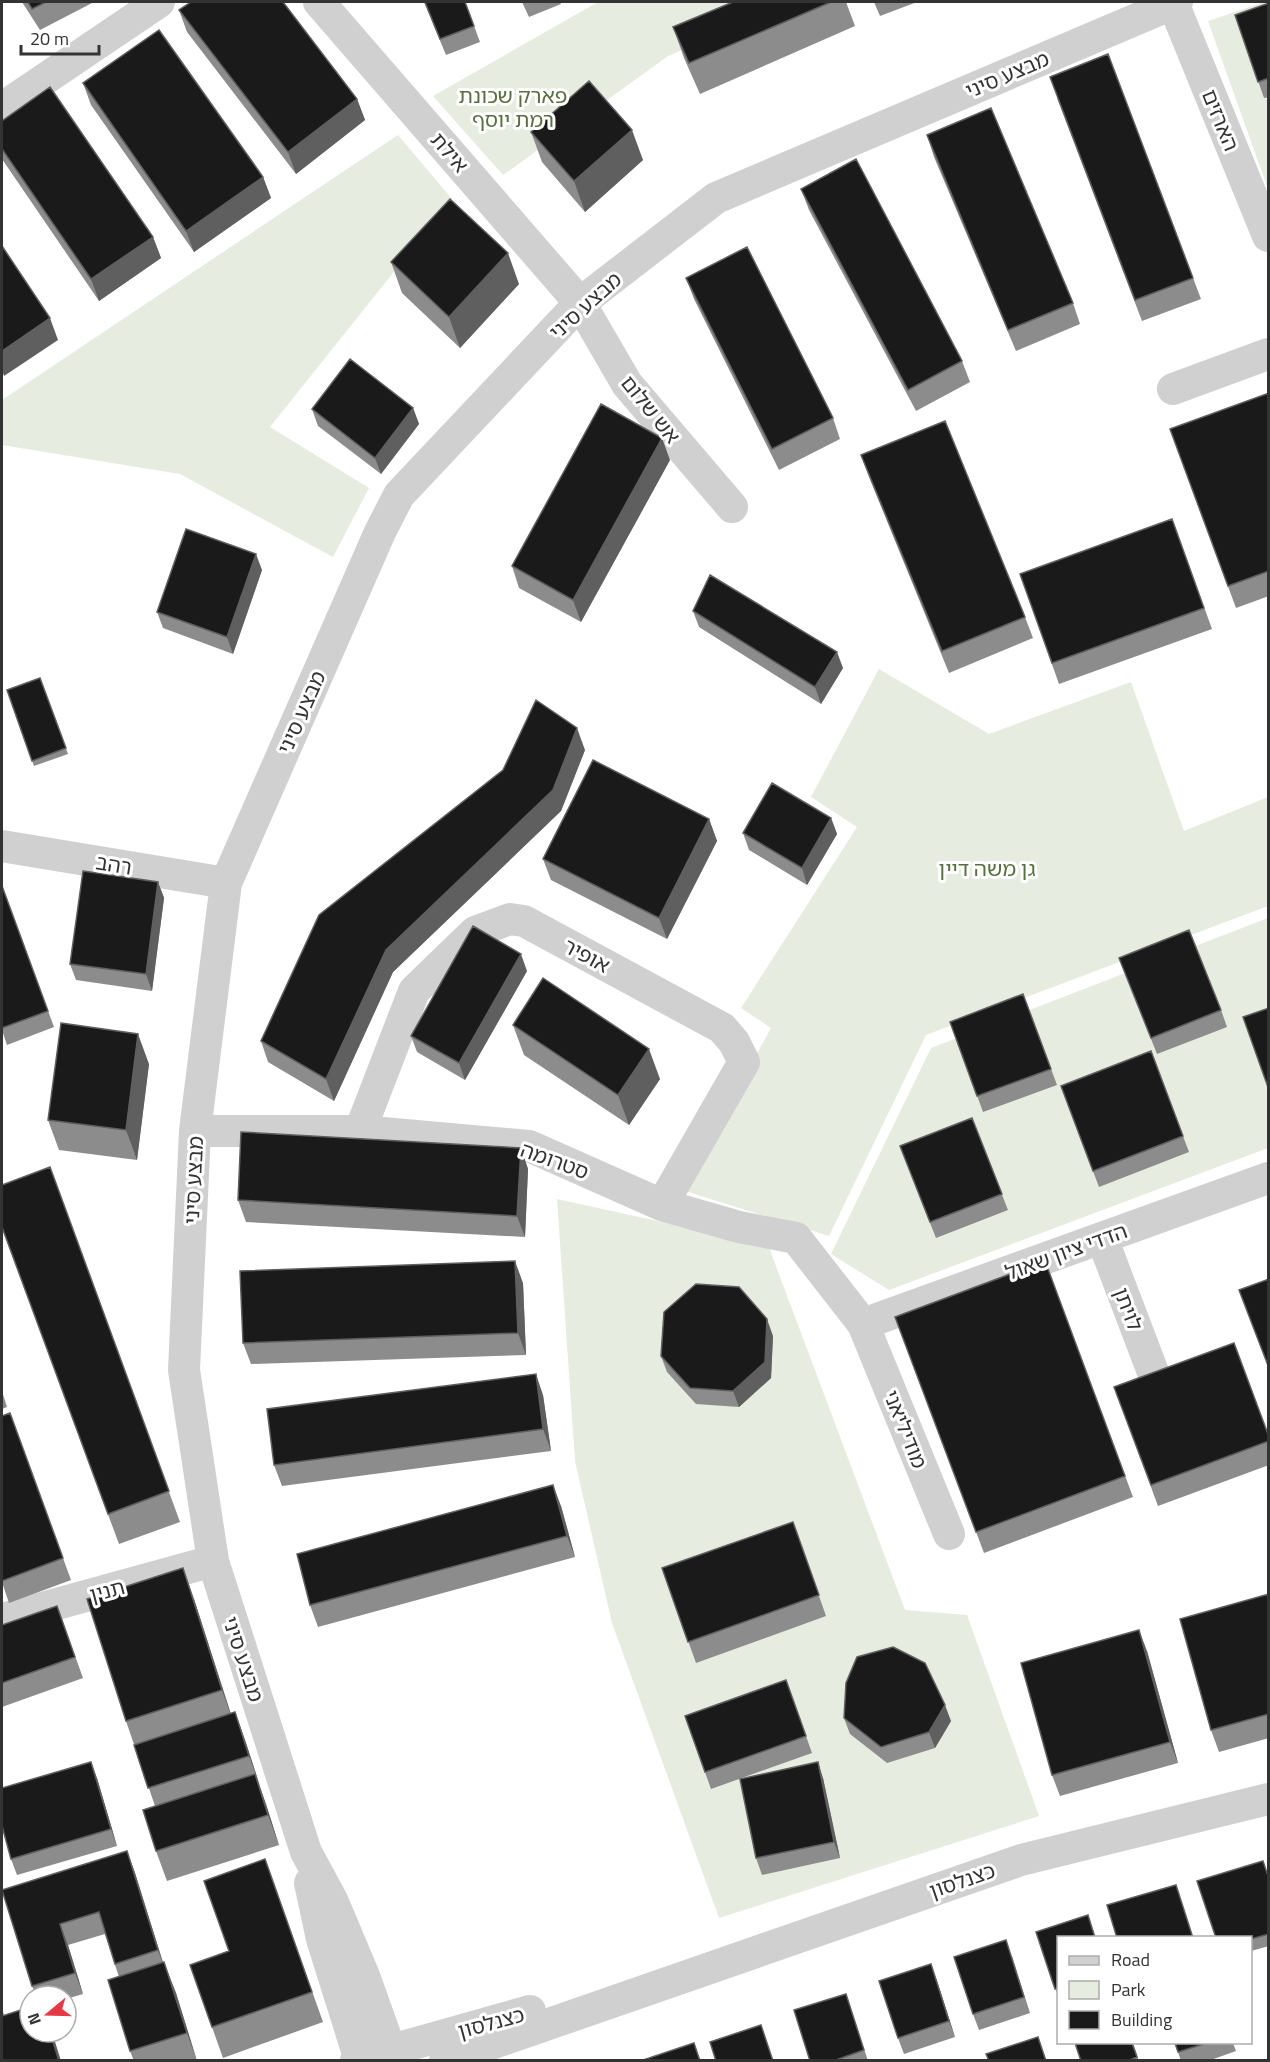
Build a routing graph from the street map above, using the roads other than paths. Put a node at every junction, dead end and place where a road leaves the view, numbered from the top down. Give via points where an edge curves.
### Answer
1 (159, 2) edge
2 (319, 2) edge
3 (1175, 2) edge
4 (2, 108) edge
5 (1269, 236) edge
6 (580, 303) junction
7 (1269, 354) edge
8 (1173, 389) dead end
9 (732, 507) dead end
10 (2, 846) edge
11 (226, 883) junction
12 (195, 1131) junction
13 (360, 1131) junction
14 (1269, 1178) edge
15 (662, 1205) junction
16 (1102, 1238) junction
17 (863, 1324) junction
18 (1156, 1380) edge
19 (949, 1534) dead end
20 (213, 1561) junction
21 (2, 1619) edge
22 (1269, 1799) edge
23 (306, 1852) junction
24 (663, 1984) junction
25 (392, 2055) edge
26 (359, 2060) edge
27 (445, 2061) edge

1 - 4 street
2 - 6 street, אילת
3 - 5 street, הארזים
3 - 6 street, מבצע סיני via 716,198
6 - 9 street, אש שלום via 627,384
6 - 11 street, מבצע סיני via 399,495
7 - 8 street
10 - 11 street, רהב
11 - 12 street, מבצע סיני
12 - 13 street, סטרומה
12 - 20 street, מבצע סיני via 184,1370
13 - 15 street, סטרומה via 529,1146
13 - 15 street, אופיר via 414,991 475,932 510,919 524,921 722,1028 744,1062
14 - 16 street, הדדי ציון שאול
15 - 17 street, סטרומה via 795,1238
16 - 17 street, הדדי ציון שאול
16 - 18 street, לויתן
17 - 19 street, מודיליאני
20 - 21 street, תנין
20 - 23 street, מבצע סיני
22 - 24 street, כצנלסון via 1021,1860
23 - 25 street, מבצע סיני via 347,1935
23 - 26 street, מבצע סיני via 322,1939
24 - 25 street, כצנלסון via 526,2012
24 - 27 street, כצנלסון
25 - 26 street, כצנלסון

